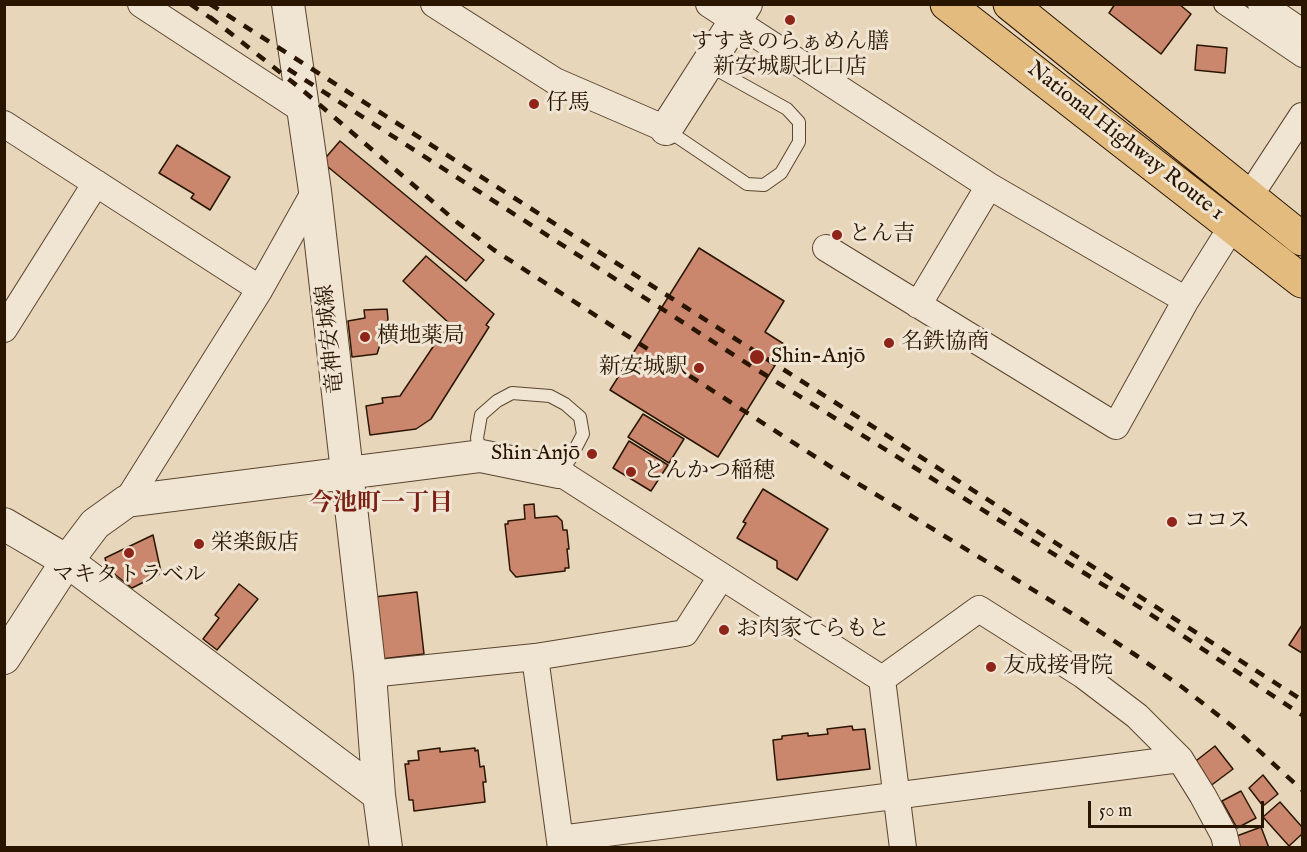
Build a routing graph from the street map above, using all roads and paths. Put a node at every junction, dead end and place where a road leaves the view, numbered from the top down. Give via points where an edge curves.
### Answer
1 (141, 4) edge
2 (288, 4) edge
3 (434, 4) edge
4 (709, 4) edge
5 (947, 4) edge
6 (1010, 4) edge
7 (1224, 4) edge
8 (1261, 4) edge
9 (741, 13) edge
10 (1302, 32) edge
11 (1302, 57) edge
12 (708, 64) junction
13 (303, 110) junction
14 (1302, 117) edge
15 (4, 124) edge
16 (666, 129) junction
17 (96, 183) junction
18 (989, 186) junction
19 (315, 191) junction
20 (1249, 197) junction
21 (1233, 225) junction
22 (1302, 239) edge
23 (825, 248) dead end
24 (1302, 281) edge
25 (260, 289) junction
26 (1186, 300) junction
27 (918, 305) junction
28 (4, 329) edge
29 (481, 456) junction
30 (559, 472) junction
31 (347, 474) junction
32 (127, 501) junction
33 (4, 524) edge
34 (67, 561) junction
35 (722, 578) junction
36 (535, 657) junction
37 (4, 658) edge
38 (370, 674) junction
39 (882, 679) junction
40 (1180, 759) junction
41 (379, 795) junction
42 (897, 796) junction
43 (560, 843) edge
44 (386, 848) edge
45 (903, 848) edge
46 (1227, 848) edge

1 - 13 street
2 - 13 street, 竜神安城線
3 - 16 street via 555,81
4 - 9 street
5 - 21 highway, National Highway Route 1
6 - 20 highway, National Highway Route 1
7 - 11 street
8 - 10 street
9 - 12 street
9 - 18 street
12 - 16 street
12 - 16 lane via 787,109 799,122 800,142 781,173 765,185 747,184
13 - 19 street, 竜神安城線
14 - 20 street
15 - 17 street
17 - 25 street
17 - 28 street
18 - 26 street
18 - 27 street
19 - 25 street
19 - 31 street, 竜神安城線
20 - 22 highway, National Highway Route 1
21 - 24 highway, National Highway Route 1
21 - 26 street
23 - 27 street
25 - 32 street
26 - 27 street via 1116,426
29 - 30 street
29 - 30 lane via 477,438 481,416 497,401 512,393 550,396 580,417 583,434
29 - 31 street
30 - 35 street
31 - 32 street
31 - 38 street, 竜神安城線
32 - 34 street via 95,524
33 - 34 street
34 - 37 street
34 - 41 street
35 - 36 street via 685,633
35 - 39 street
36 - 38 street
36 - 43 street
38 - 41 street, 竜神安城線
39 - 40 street via 979,609 1083,675 1137,716
39 - 42 street
40 - 42 street
40 - 46 street via 1203,796
41 - 44 street, 竜神安城線
42 - 43 street
42 - 45 street

